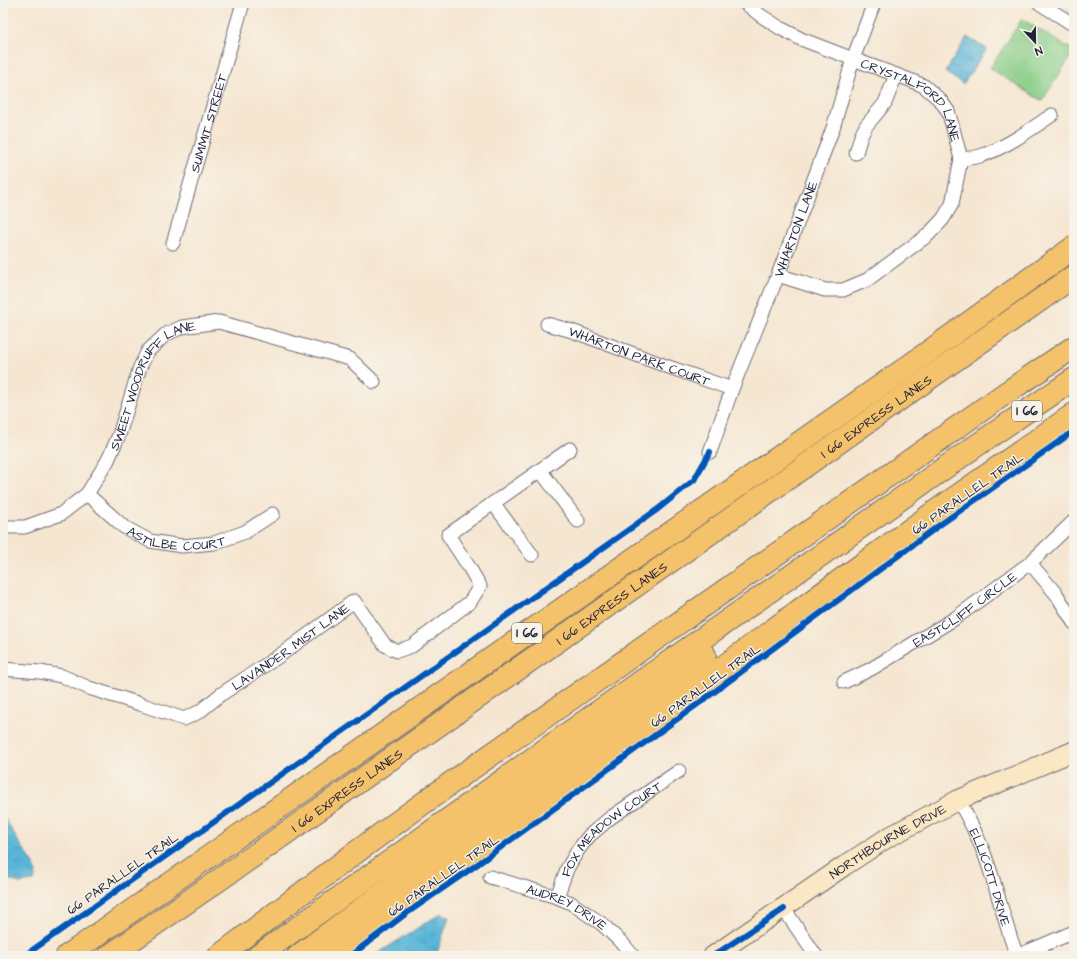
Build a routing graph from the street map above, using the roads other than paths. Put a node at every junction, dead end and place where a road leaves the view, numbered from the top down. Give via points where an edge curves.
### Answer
1 (243, 3) edge
2 (745, 3) edge
3 (874, 3) edge
4 (1039, 3) edge
5 (1074, 25) edge
6 (853, 59) junction
7 (896, 75) junction
8 (1052, 115) dead end
9 (856, 153) dead end
10 (961, 158) junction
11 (173, 243) dead end
12 (1074, 247) edge
13 (778, 275) junction
14 (1074, 276) edge
15 (548, 324) dead end
16 (1074, 347) edge
17 (1074, 379) edge
18 (374, 382) dead end
19 (732, 389) junction
20 (1074, 414) edge
21 (980, 443) junction
22 (570, 449) dead end
23 (710, 452) dead end
24 (540, 470) junction
25 (87, 494) junction
26 (494, 503) junction
27 (273, 514) dead end
28 (1074, 520) edge
29 (578, 522) dead end
30 (3, 527) edge
31 (532, 555) dead end
32 (1030, 563) junction
33 (1074, 623) edge
34 (3, 669) edge
35 (844, 682) dead end
36 (1074, 751) edge
37 (679, 771) dead end
38 (958, 800) junction
39 (490, 877) dead end
40 (557, 897) junction
41 (784, 908) junction
42 (1074, 932) edge
43 (67, 956) edge
44 (109, 956) edge
45 (219, 956) edge
46 (258, 956) edge
47 (298, 956) edge
48 (324, 956) edge
49 (633, 956) edge
50 (713, 956) edge
51 (816, 956) edge
52 (1017, 956) edge

1 - 11 street, SUMMIT STREET
2 - 6 street, CRYSTALFORD LANE via 780,28 801,39
3 - 6 street, WHARTON LANE
4 - 5 street
6 - 7 street, CRYSTALFORD LANE
6 - 13 street, WHARTON LANE via 833,128
7 - 9 street via 885,104 866,126
7 - 10 street, CRYSTALFORD LANE via 924,86 940,100 948,111
8 - 10 street via 997,149 979,156
10 - 13 street, CRYSTALFORD LANE via 952,204 943,220 928,235 868,280 844,290 825,290
12 - 43 highway, I 66
13 - 19 street, WHARTON LANE
14 - 44 highway, I 66 EXPRESS LANES
15 - 19 street, WHARTON PARK COURT
16 - 45 highway via 457,778
17 - 21 highway, I 66
18 - 25 street, SWEET WOODRUFF LANE via 350,359 219,322 182,327 165,335 148,351 140,367 119,435 108,460
19 - 23 street, WHARTON LANE
20 - 48 highway via 912,528 578,774
21 - 46 highway, I 66 via 595,714
21 - 47 highway via 817,572
22 - 24 street, LAVANDER MIST LANE
24 - 26 street, LAVANDER MIST LANE
24 - 29 street
25 - 27 street, ASTILBE COURT via 124,527 150,541 182,546 214,543 245,532
25 - 30 street, SWEET WOODRUFF LANE via 61,514 25,527
26 - 31 street
26 - 34 street, LAVANDER MIST LANE via 448,535 480,586 470,602 412,646 397,651 385,645 354,601 199,712 184,719 89,688 62,676
28 - 32 street, EASTCLIFF CIRCLE
32 - 33 street via 1056,595
32 - 35 street, EASTCLIFF CIRCLE via 954,619 871,669
36 - 38 street, NORTHBOURNE DRIVE
37 - 40 street, FOX MEADOW COURT via 610,818 589,836 567,869
38 - 41 street, NORTHBOURNE DRIVE via 887,838
38 - 52 street, ELLICOTT DRIVE via 983,852
39 - 40 street, AUDREY DRIVE
40 - 49 street, AUDREY DRIVE via 571,903 602,924
41 - 50 street, NORTHBOURNE DRIVE
41 - 51 street
42 - 52 street

